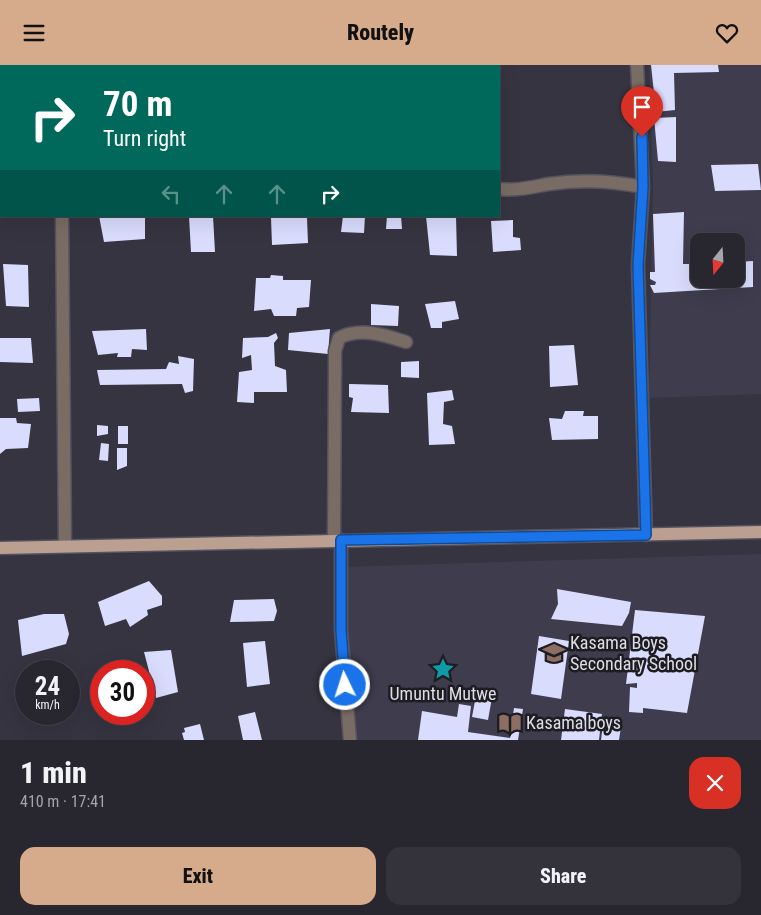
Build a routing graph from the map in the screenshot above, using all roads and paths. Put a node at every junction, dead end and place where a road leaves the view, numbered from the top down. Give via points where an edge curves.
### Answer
1 (638, 65) edge
2 (643, 187) junction
3 (500, 189) edge
4 (62, 217) edge
5 (406, 342) dead end
6 (761, 532) edge
7 (646, 535) junction
8 (338, 541) junction
9 (65, 546) junction
10 (0, 548) edge
11 (350, 740) edge

1 - 2 street
2 - 3 street via 614,181 590,181
2 - 7 street via 638,265
4 - 9 street
5 - 8 street via 351,332 339,338 334,363
6 - 7 main road
7 - 8 main road
8 - 9 main road
8 - 11 street
9 - 10 main road

